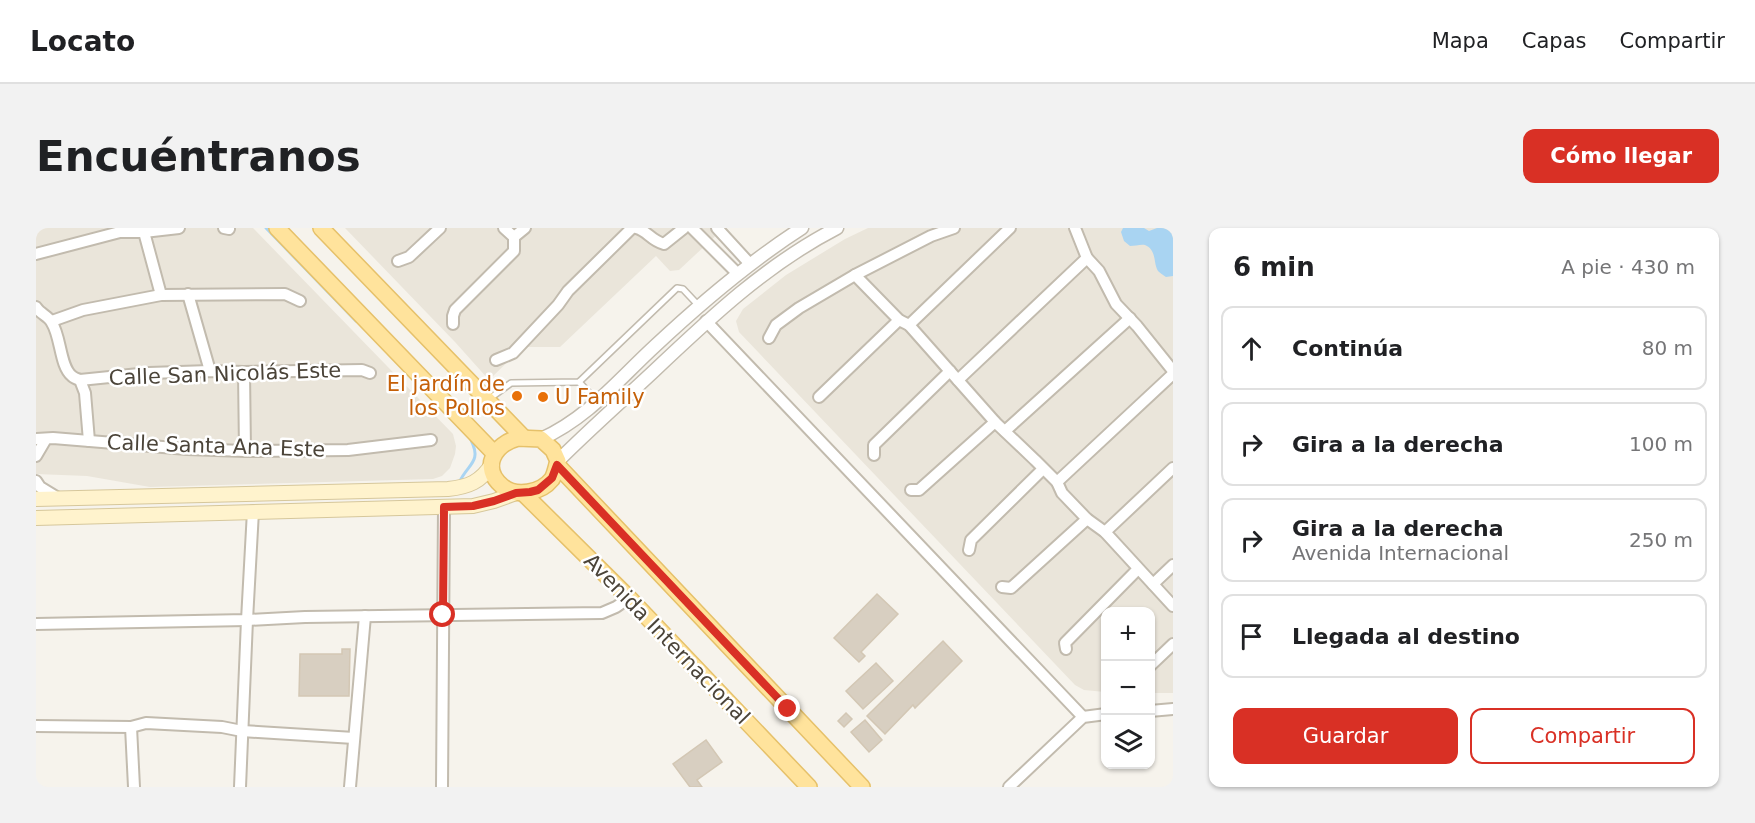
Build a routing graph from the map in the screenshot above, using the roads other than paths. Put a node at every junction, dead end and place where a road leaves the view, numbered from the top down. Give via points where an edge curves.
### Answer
1 (179, 228) edge
2 (277, 228) edge
3 (321, 228) edge
4 (440, 228) edge
5 (504, 228) edge
6 (525, 228) edge
7 (634, 228) edge
8 (684, 228) edge
9 (692, 228) edge
10 (717, 228) edge
11 (837, 228) edge
12 (954, 228) edge
13 (1010, 228) edge
14 (1075, 228) edge
15 (120, 230) edge
16 (797, 231) edge
17 (144, 232) junction
18 (514, 237) junction
19 (36, 254) edge
20 (1087, 258) junction
21 (398, 261) dead end
22 (781, 262) junction
23 (750, 264) junction
24 (738, 273) junction
25 (855, 274) junction
26 (188, 294) junction
27 (161, 295) junction
28 (300, 301) dead end
29 (699, 306) junction
30 (36, 307) edge
31 (1130, 318) junction
32 (52, 321) junction
33 (706, 321) junction
34 (904, 322) junction
35 (453, 324) dead end
36 (769, 338) dead end
37 (496, 360) dead end
38 (210, 371) junction
39 (244, 372) junction
40 (1173, 372) edge
41 (370, 373) dead end
42 (954, 376) junction
43 (80, 380) junction
44 (620, 381) junction
45 (579, 382) junction
46 (631, 392) junction
47 (819, 397) dead end
48 (488, 400) junction
49 (598, 402) junction
50 (995, 422) junction
51 (1005, 431) junction
52 (524, 438) junction
53 (41, 439) edge
54 (541, 439) junction
55 (431, 440) dead end
56 (89, 441) junction
57 (245, 452) junction
58 (874, 454) dead end
59 (36, 456) edge
60 (493, 458) junction
61 (557, 463) junction
62 (1173, 468) edge
63 (1043, 470) junction
64 (36, 481) edge
65 (1057, 482) junction
66 (911, 490) dead end
67 (520, 493) junction
68 (58, 498) junction
69 (116, 498) junction
70 (36, 499) edge
71 (444, 507) junction
72 (254, 511) junction
73 (116, 516) junction
74 (36, 518) edge
75 (1087, 519) junction
76 (1105, 532) junction
77 (969, 550) dead end
78 (1173, 565) edge
79 (1138, 569) junction
80 (1153, 584) junction
81 (1002, 587) dead end
82 (629, 598) junction
83 (1173, 606) edge
84 (443, 615) junction
85 (365, 616) junction
86 (247, 620) junction
87 (36, 624) edge
88 (1173, 644) edge
89 (1066, 650) dead end
90 (1155, 661) edge
91 (1173, 709) edge
92 (1155, 711) edge
93 (1101, 715) edge
94 (1083, 717) junction
95 (36, 726) edge
96 (131, 727) junction
97 (242, 731) junction
98 (354, 738) junction
99 (134, 787) edge
100 (240, 787) edge
101 (350, 787) edge
102 (442, 787) edge
103 (809, 787) edge
104 (862, 787) edge
105 (1009, 787) edge

1 - 17 street
2 - 60 main road
3 - 48 main road
4 - 21 street via 410,257
5 - 18 street
6 - 18 street
7 - 8 street via 664,244
7 - 37 street via 568,291 513,353
9 - 24 street
10 - 23 street
11 - 22 street
12 - 25 street
13 - 34 street
14 - 20 street
15 - 17 street
15 - 19 street
16 - 22 street via 798,245
16 - 23 street
17 - 27 street
18 - 35 street via 514,251 455,310
20 - 31 street via 1099,271 1116,304
20 - 42 street
22 - 33 street
23 - 24 street
24 - 29 street
25 - 34 street
25 - 36 street via 783,319
26 - 27 street
26 - 28 street via 285,294
26 - 38 street
27 - 32 street via 83,310
29 - 44 street
29 - 45 lane via 683,289 677,288
30 - 32 street
31 - 40 street
31 - 51 street
32 - 43 street via 65,368
33 - 46 street
33 - 94 street
34 - 42 street
34 - 47 street
38 - 39 street, Calle San Nicolás Este
38 - 43 street, Calle San Nicolás Este
39 - 41 street, Calle San Nicolás Este
39 - 57 street
40 - 65 street
42 - 50 street
42 - 58 street via 874,445
43 - 56 street via 85,393
44 - 46 street
44 - 49 street
45 - 48 lane via 511,383
45 - 49 lane
46 - 61 street
48 - 52 main road
49 - 54 street
50 - 51 street
50 - 66 street via 919,490
51 - 63 street
52 - 54 main road
52 - 60 main road via 509,441
53 - 56 street, Calle Santa Ana Este
53 - 59 street
54 - 61 main road via 553,450
55 - 57 street, Calle Santa Ana Este via 348,450
56 - 57 street, Calle Santa Ana Este
60 - 67 main road via 497,480 503,487
60 - 69 main road via 482,478 464,488
61 - 67 main road via 545,485
61 - 104 main road, Avenida Internacional
62 - 76 street
63 - 65 street
63 - 77 street via 971,540
64 - 68 street
65 - 75 street via 1062,493
67 - 71 main road via 473,506
67 - 82 main road, Avenida Internacional
68 - 69 main road
68 - 70 main road
69 - 73 main road
71 - 72 main road
71 - 84 street
72 - 73 main road
72 - 86 street
73 - 74 main road
75 - 76 street
75 - 81 street via 1011,588
76 - 79 street
78 - 80 street
79 - 80 street
79 - 89 street via 1065,643
80 - 83 street
82 - 84 street via 602,613
82 - 103 main road, Avenida Internacional
84 - 85 street
84 - 102 street
85 - 86 street
85 - 98 street
86 - 87 street
86 - 97 street
88 - 90 street
91 - 92 street
93 - 94 street
94 - 105 street
95 - 96 street
96 - 97 street via 146,723
96 - 99 street
97 - 98 street
97 - 100 street
98 - 101 street

